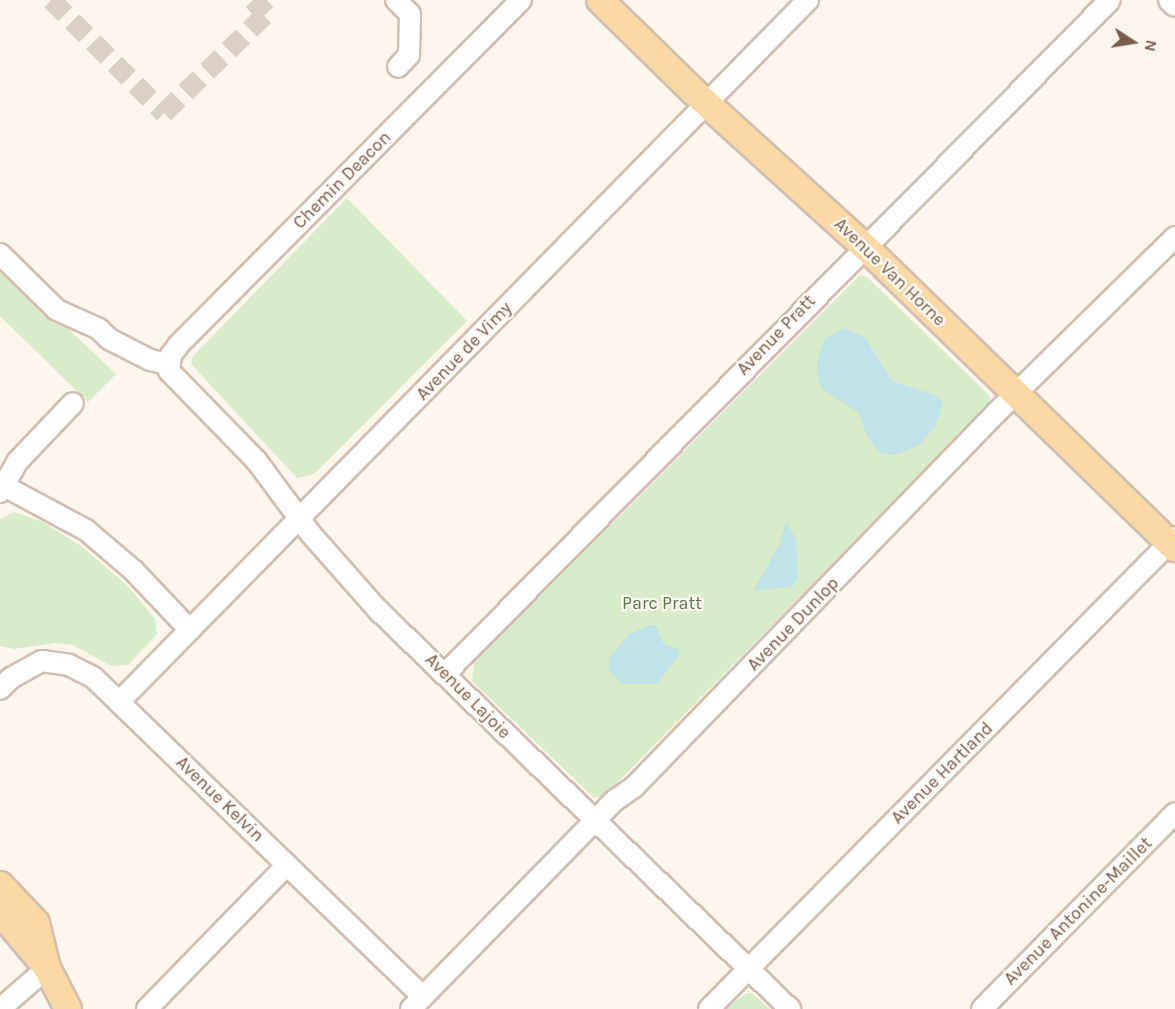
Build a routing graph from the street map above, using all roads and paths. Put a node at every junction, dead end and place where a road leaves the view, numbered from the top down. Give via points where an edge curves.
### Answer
1 (396, 0) edge
2 (521, 0) edge
3 (600, 0) edge
4 (808, 0) edge
5 (1110, 0) edge
6 (1169, 0) edge
7 (1175, 6) edge
8 (398, 67) dead end
9 (707, 102) junction
10 (1175, 237) edge
11 (865, 247) junction
12 (0, 254) edge
13 (168, 364) junction
14 (1017, 394) junction
15 (73, 403) dead end
16 (3, 490) edge
17 (299, 516) junction
18 (1173, 543) edge
19 (190, 630) junction
20 (446, 673) junction
21 (4, 678) edge
22 (119, 702) junction
23 (1175, 813) edge
24 (596, 820) junction
25 (287, 865) junction
26 (0, 885) edge
27 (0, 912) edge
28 (47, 968) junction
29 (750, 970) junction
30 (416, 1003) edge
31 (0, 1009) edge
32 (68, 1009) edge
33 (147, 1009) edge
34 (709, 1009) edge
35 (790, 1009) edge
36 (982, 1009) edge

1 - 8 street via 410,14 409,55
2 - 13 street, Chemin Deacon via 178,346
3 - 9 main road, Avenue Van Horne
4 - 9 street, Avenue de Vimy
5 - 11 street, Avenue Pratt
6 - 7 street
9 - 11 main road, Avenue Van Horne
9 - 17 street, Avenue de Vimy
10 - 14 street, Avenue Dunlop
11 - 14 main road, Avenue Van Horne
11 - 20 street, Avenue Pratt
12 - 13 street via 57,310 99,329 109,339 150,360
13 - 17 street, Avenue Lajoie via 172,379 243,447
14 - 18 main road, Avenue Van Horne
14 - 24 street, Avenue Dunlop via 634,787
15 - 16 street via 17,462
16 - 19 street via 86,531 134,571
17 - 19 street, Avenue de Vimy
17 - 20 street, Avenue Lajoie via 378,610
18 - 29 street, Avenue Hartland
19 - 22 street, Avenue de Vimy
20 - 24 street, Avenue Lajoie
21 - 22 street, Avenue Kelvin via 42,661 55,661 93,677
22 - 25 street, Avenue Kelvin
23 - 36 street, Avenue Antonine-Maillet
24 - 29 street, Avenue Lajoie
24 - 30 street, Avenue Dunlop
25 - 30 street, Avenue Kelvin
25 - 33 street
26 - 28 main road via 36,922
27 - 28 main road
28 - 31 street
28 - 32 main road
29 - 34 street, Avenue Hartland
29 - 35 street, Avenue Lajoie

